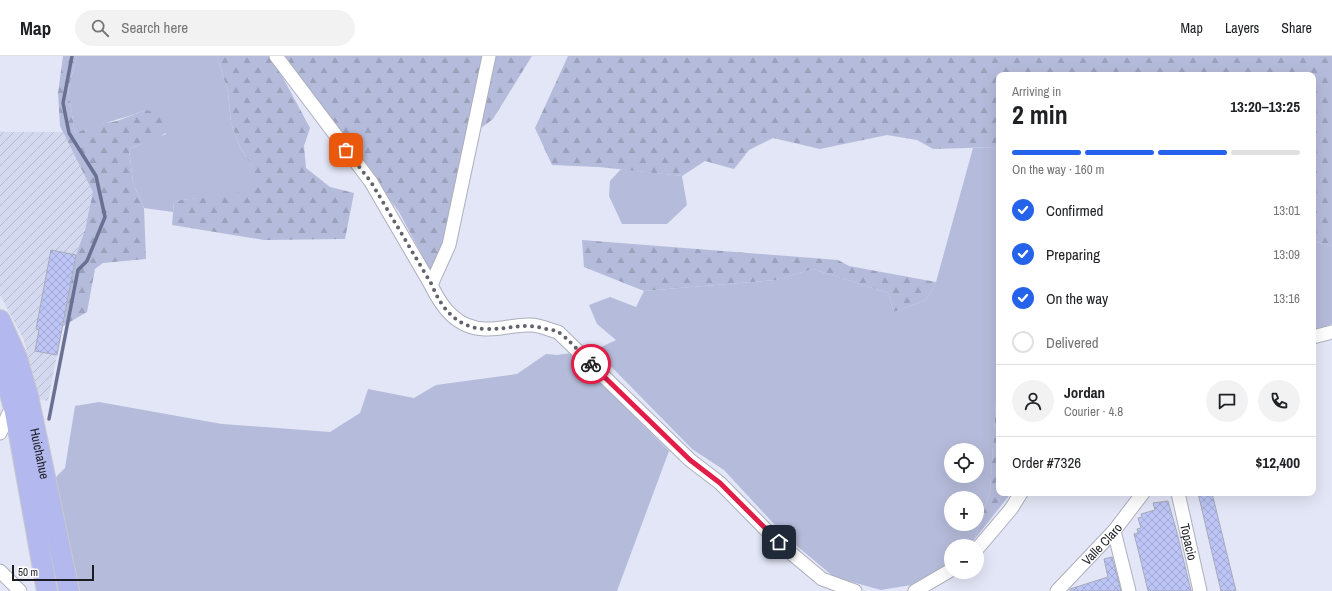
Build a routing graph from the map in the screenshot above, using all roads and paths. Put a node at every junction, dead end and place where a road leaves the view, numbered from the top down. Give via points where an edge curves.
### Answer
1 (276, 56) edge
2 (489, 56) edge
3 (432, 285) junction
4 (0, 320) edge
5 (1332, 332) edge
6 (1316, 336) edge
7 (0, 356) edge
8 (15, 412) junction
9 (0, 433) edge
10 (1020, 496) edge
11 (1141, 496) edge
12 (1179, 496) edge
13 (1114, 531) junction
14 (984, 541) edge
15 (0, 571) edge
16 (944, 574) edge
17 (1064, 588) edge
18 (20, 591) edge
19 (47, 591) edge
20 (69, 591) edge
21 (854, 591) edge
22 (915, 591) edge
23 (1129, 591) edge
24 (1200, 591) edge

1 - 3 street via 371,182
2 - 3 street via 449,245
3 - 21 street via 439,303 456,319 469,325 485,329 532,325 558,332 690,460 720,483 779,542 822,579
4 - 20 main road, Huichahue via 17,358 28,396
5 - 6 street
7 - 8 main road, Huichahue
8 - 9 street via 8,415
8 - 19 main road, Huichahue
10 - 14 street
11 - 13 street, Valle Claro
12 - 24 street, Topacio
13 - 17 street, Valle Claro
13 - 23 street
15 - 18 street
16 - 22 street

